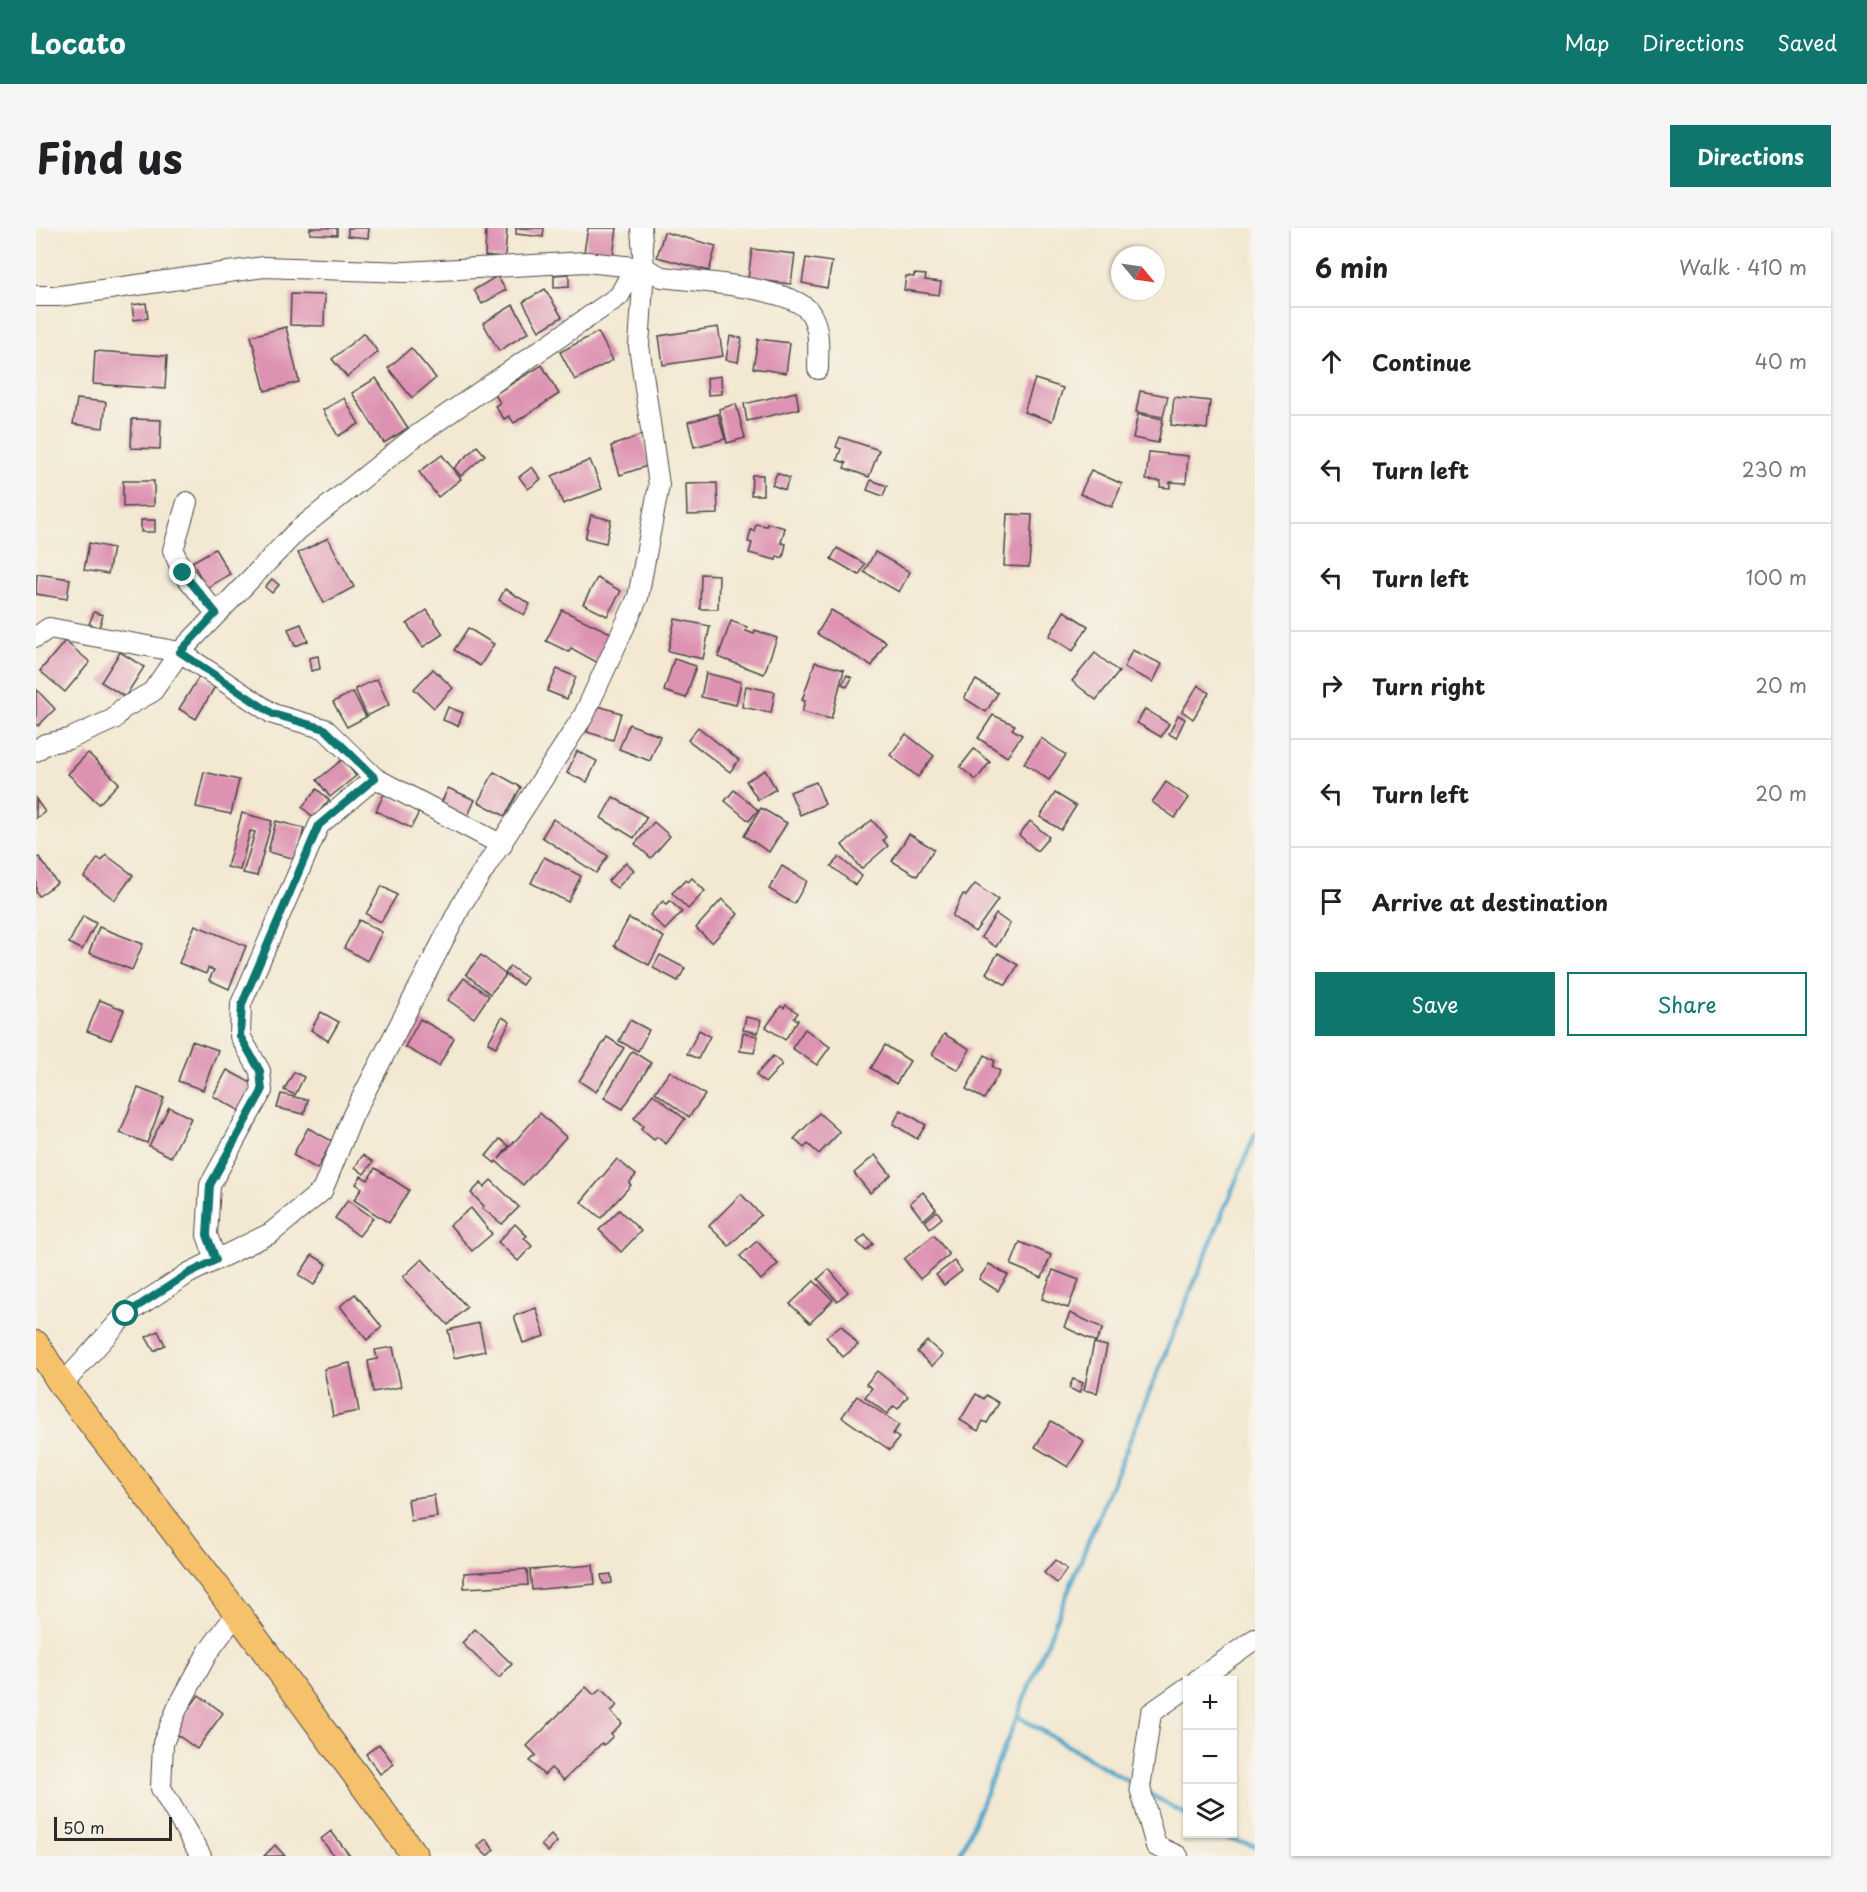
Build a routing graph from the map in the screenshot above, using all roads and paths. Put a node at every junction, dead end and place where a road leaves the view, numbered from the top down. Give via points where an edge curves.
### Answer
1 (641, 228) edge
2 (639, 268) junction
3 (36, 296) edge
4 (818, 369) dead end
5 (188, 502) dead end
6 (216, 613) junction
7 (36, 637) edge
8 (180, 652) junction
9 (36, 751) edge
10 (375, 778) junction
11 (502, 845) junction
12 (216, 1260) junction
13 (38, 1350) edge
14 (62, 1385) junction
15 (237, 1613) junction
16 (1255, 1639) edge
17 (1203, 1676) edge
18 (1183, 1691) edge
19 (201, 1856) edge
20 (415, 1856) edge
21 (1178, 1856) edge

1 - 2 street
2 - 3 street via 586,262 405,272 264,267 60,296
2 - 4 street via 662,277 781,293 808,310 818,333
2 - 6 street via 619,296 413,438 297,531
2 - 11 street via 639,346 659,485 638,597 584,714
5 - 6 street via 173,550 183,573
6 - 8 street
7 - 8 street via 49,628
8 - 9 street via 152,692 122,709 114,719 69,739 45,744
8 - 10 street via 273,714 325,729
10 - 11 street
10 - 12 street via 319,825 242,1004 240,1036 260,1071 262,1091 210,1185 207,1235
11 - 12 street via 463,902 353,1115 322,1191 272,1233
12 - 14 street via 126,1314
13 - 14 main road
14 - 15 main road
15 - 19 street via 208,1652 163,1743 161,1788
15 - 20 main road
16 - 17 street
18 - 21 street via 1151,1713 1140,1788 1156,1846

